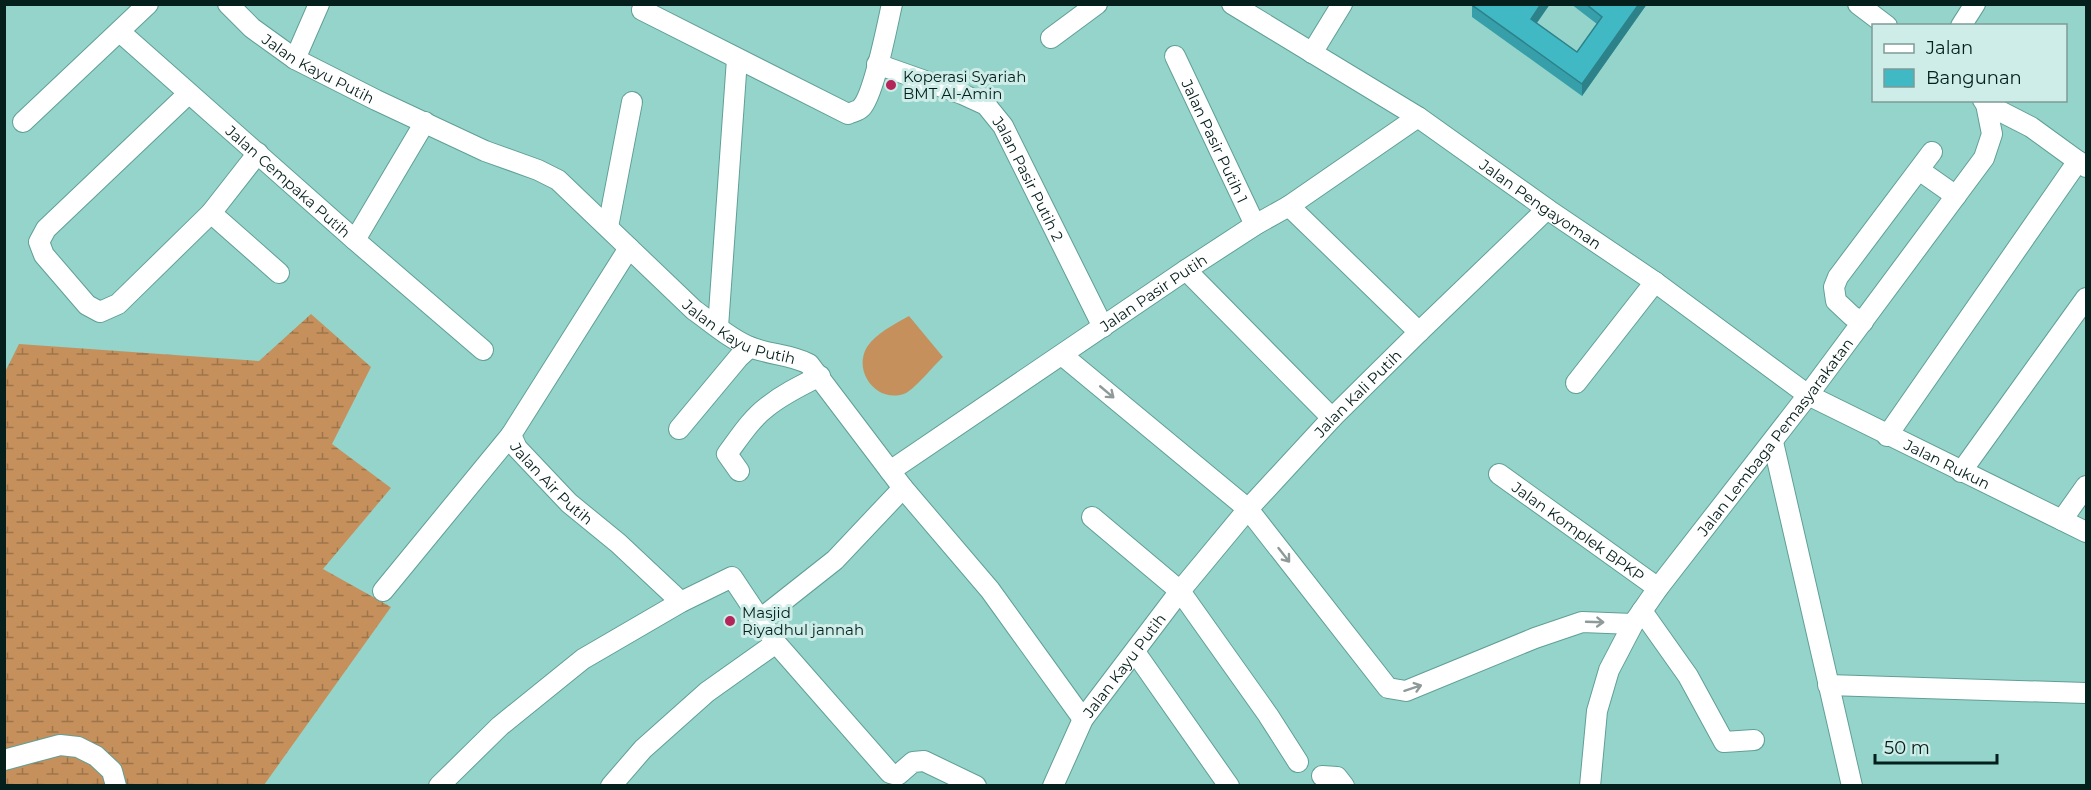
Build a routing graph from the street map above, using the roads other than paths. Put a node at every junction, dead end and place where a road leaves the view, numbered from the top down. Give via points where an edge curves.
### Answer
1 (148, 4) edge
2 (228, 4) edge
3 (319, 4) edge
4 (892, 4) edge
5 (1097, 4) edge
6 (1232, 4) edge
7 (1342, 4) edge
8 (1857, 4) edge
9 (1975, 4) edge
10 (642, 10) dead end
11 (1884, 24) edge
12 (1962, 24) edge
13 (120, 32) junction
14 (1051, 38) dead end
15 (1312, 53) junction
16 (1175, 56) dead end
17 (295, 59) junction
18 (737, 59) junction
19 (878, 64) junction
20 (188, 94) junction
21 (632, 102) dead end
22 (1985, 102) edge
23 (1418, 117) junction
24 (23, 122) dead end
25 (425, 122) junction
26 (1932, 152) dead end
27 (258, 153) junction
28 (2082, 164) edge
29 (1919, 170) junction
30 (1956, 196) junction
31 (1289, 206) junction
32 (1547, 209) junction
33 (211, 213) junction
34 (1255, 225) junction
35 (608, 227) junction
36 (356, 240) junction
37 (629, 249) junction
38 (1186, 270) junction
39 (279, 273) dead end
40 (1655, 282) junction
41 (2086, 297) edge
42 (1863, 322) junction
43 (718, 327) junction
44 (1103, 327) junction
45 (1419, 332) junction
46 (750, 347) junction
47 (483, 350) dead end
48 (1062, 355) junction
49 (820, 376) junction
50 (1576, 383) dead end
51 (1808, 395) junction
52 (1332, 418) junction
53 (679, 429) dead end
54 (511, 435) junction
55 (1887, 436) junction
56 (1773, 442) junction
57 (739, 471) dead end
58 (890, 471) junction
59 (1961, 472) junction
60 (1498, 474) dead end
61 (2086, 486) edge
62 (903, 488) junction
63 (1248, 509) junction
64 (1092, 517) dead end
65 (2062, 520) junction
66 (2086, 532) edge
67 (1658, 588) junction
68 (383, 591) dead end
69 (1180, 591) junction
70 (681, 602) junction
71 (1638, 617) junction
72 (759, 620) junction
73 (776, 643) junction
74 (1135, 651) junction
75 (1828, 685) junction
76 (2086, 693) edge
77 (1083, 719) junction
78 (1754, 740) dead end
79 (4, 760) edge
80 (1298, 762) dead end
81 (1322, 776) dead end
82 (117, 785) edge
83 (439, 786) edge
84 (611, 786) edge
85 (976, 786) edge
86 (1053, 786) edge
87 (1229, 786) edge
88 (1344, 786) edge
89 (1590, 786) edge
90 (1852, 786) edge

1 - 13 street
2 - 17 street, Jalan Kayu Putih via 252,28
3 - 17 street
4 - 19 street
5 - 14 street
6 - 15 street, Jalan Pengayoman
7 - 15 street
8 - 11 street
9 - 12 street
10 - 18 street
13 - 20 street, Jalan Cempaka Putih
13 - 24 street
15 - 23 street, Jalan Pengayoman
16 - 34 street, Jalan Pasir Putih 1
17 - 25 street, Jalan Kayu Putih
18 - 19 street via 848,114 860,110
18 - 43 street
19 - 44 street, Jalan Pasir Putih 2 via 986,105 1003,126
20 - 27 street, Jalan Cempaka Putih
20 - 33 street via 46,230 39,242 44,255 87,305 100,312 118,304
21 - 35 street
22 - 28 street via 2031,127
22 - 30 street, Jalan Lembaga Pemasyarakatan via 1992,134 1984,158
23 - 31 street, Jalan Pasir Putih
23 - 32 street, Jalan Pengayoman
25 - 35 street, Jalan Kayu Putih via 558,180
25 - 36 street, Jalan Cempaka Putih
26 - 29 street
27 - 33 street
27 - 36 street, Jalan Cempaka Putih
28 - 55 street
29 - 30 street
29 - 42 street via 1834,287 1836,301
30 - 42 street, Jalan Lembaga Pemasyarakatan
31 - 34 street, Jalan Pasir Putih
31 - 45 street
32 - 40 street, Jalan Pengayoman
32 - 45 street, Jalan Kali Putih
33 - 39 street
34 - 38 street, Jalan Pasir Putih
35 - 37 street, Jalan Kayu Putih
36 - 47 street
37 - 43 street, Jalan Kayu Putih via 694,310
37 - 54 street, Jalan Air Putih
38 - 44 street, Jalan Pasir Putih
38 - 52 street
40 - 50 street
40 - 51 street, Jalan Pengayoman
41 - 59 street
42 - 51 street, Jalan Lembaga Pemasyarakatan
43 - 46 street, Jalan Kayu Putih
44 - 48 street, Jalan Pasir Putih
45 - 52 street, Jalan Kali Putih
46 - 49 street, Jalan Kayu Putih via 798,358
46 - 53 street
48 - 58 street, Jalan Pasir Putih
48 -> 63 street
49 - 57 street via 765,408 737,440 727,454
49 - 58 street, Jalan Kayu Putih
51 - 55 street, Jalan Rukun
51 - 56 street, Jalan Lembaga Pemasyarakatan
52 - 63 street, Jalan Kali Putih
54 - 68 street
54 - 70 street, Jalan Air Putih via 517,448 569,503
55 - 59 street, Jalan Rukun
56 - 67 street, Jalan Lembaga Pemasyarakatan
56 - 75 street
58 - 62 street, Jalan Kayu Putih
59 - 65 street, Jalan Rukun
60 - 67 street, Jalan Komplek BPKP
61 - 65 street
62 - 72 street via 835,560
62 - 77 street, Jalan Kayu Putih via 990,590
63 - 69 street, Jalan Kali Putih
63 -> 71 street via 1388,688 1406,691 1582,622
64 - 69 street
65 - 66 street, Jalan Rukun
67 - 71 street, Jalan Lembaga Pemasyarakatan
69 - 74 street, Jalan Kayu Putih
69 - 80 street
70 - 72 street via 732,577
70 - 83 street via 583,659 500,726
71 - 78 street via 1688,676 1724,742
71 - 89 street, Jalan Lembaga Pemasyarakatan via 1609,670 1597,711
72 - 73 street
73 - 84 street via 707,692 643,749
73 - 85 street via 890,773 898,775 913,762 924,760
74 - 77 street, Jalan Kayu Putih
74 - 87 street
75 - 76 street
75 - 90 street
77 - 86 street
79 - 82 street via 60,746 78,747 96,756 112,771
81 - 88 street via 1337,777

